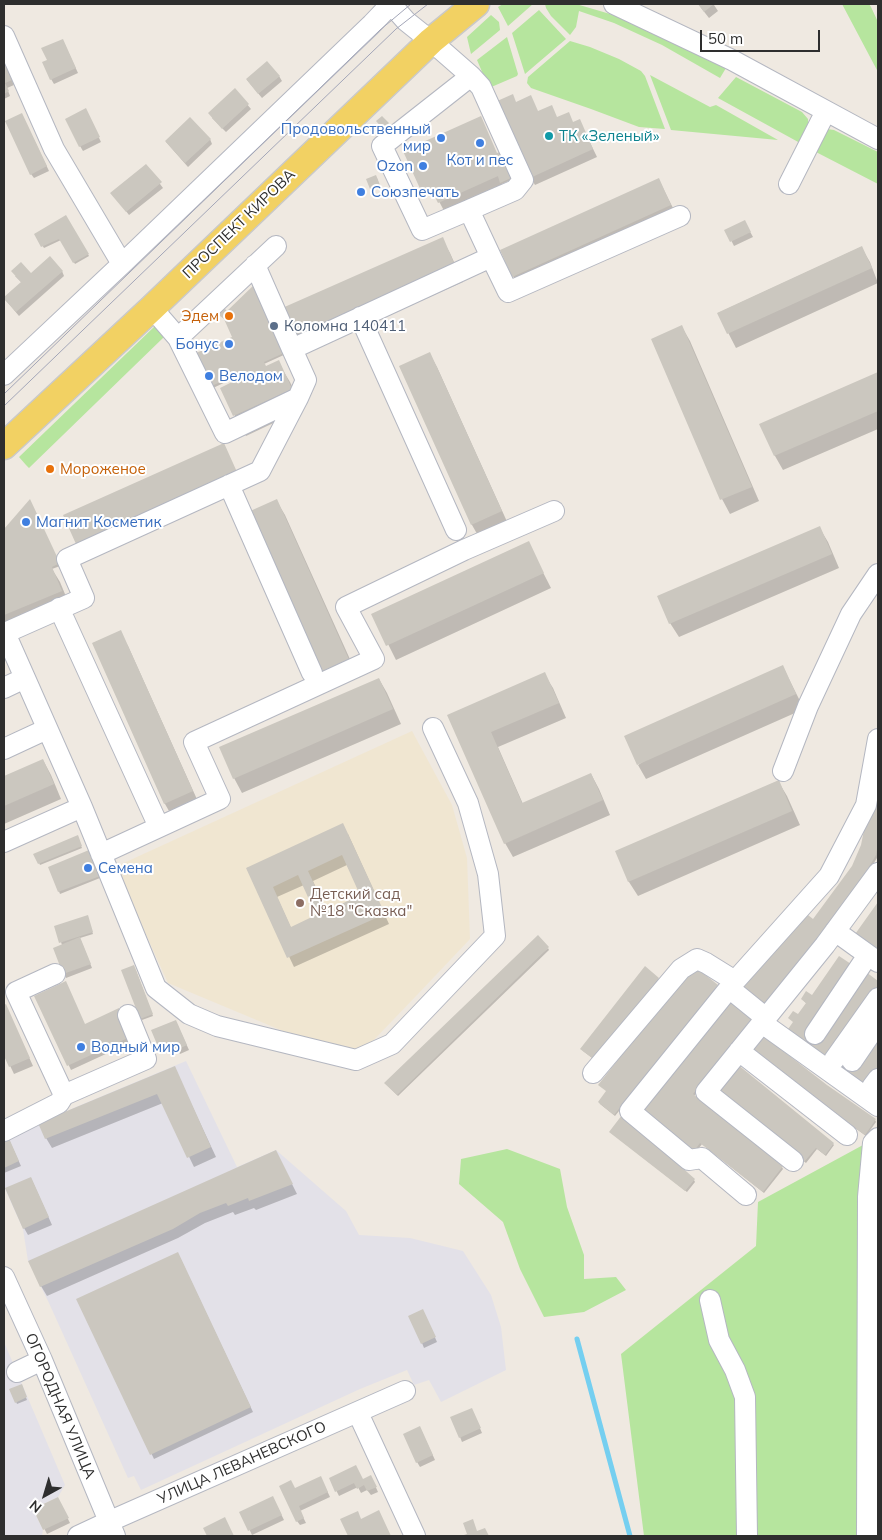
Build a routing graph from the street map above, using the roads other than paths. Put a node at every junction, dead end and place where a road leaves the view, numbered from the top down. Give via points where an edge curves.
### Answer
1 (391, 4) edge
2 (476, 4) edge
3 (614, 4) edge
4 (4, 36) edge
5 (431, 41) junction
6 (471, 76) junction
7 (826, 111) junction
8 (878, 139) edge
9 (789, 184) dead end
10 (469, 210) junction
11 (680, 216) dead end
12 (276, 246) dead end
13 (491, 258) junction
14 (122, 264) junction
15 (255, 265) junction
16 (152, 308) junction
17 (360, 317) junction
18 (178, 338) junction
19 (292, 349) junction
20 (4, 375) edge
21 (298, 398) junction
22 (4, 446) edge
23 (229, 485) junction
24 (554, 512) dead end
25 (456, 530) dead end
26 (878, 574) edge
27 (60, 608) junction
28 (312, 673) dead end
29 (25, 678) junction
30 (4, 688) edge
31 (433, 728) dead end
32 (47, 729) junction
33 (4, 749) edge
34 (877, 754) edge
35 (783, 771) dead end
36 (82, 807) junction
37 (159, 827) junction
38 (4, 842) edge
39 (101, 854) junction
40 (878, 873) edge
41 (835, 931) junction
42 (875, 952) edge
43 (55, 974) dead end
44 (732, 984) junction
45 (878, 998) edge
46 (128, 1015) dead end
47 (764, 1020) junction
48 (878, 1023) edge
49 (790, 1029) dead end
50 (815, 1034) dead end
51 (739, 1051) junction
52 (844, 1061) junction
53 (593, 1073) dead end
54 (877, 1091) edge
55 (64, 1095) junction
56 (4, 1131) edge
57 (847, 1135) dead end
58 (876, 1147) edge
59 (793, 1162) dead end
60 (746, 1195) dead end
61 (873, 1256) edge
62 (4, 1277) edge
63 (710, 1300) dead end
64 (873, 1357) edge
65 (42, 1360) junction
66 (16, 1372) dead end
67 (405, 1391) dead end
68 (358, 1412) junction
69 (873, 1456) edge
70 (111, 1529) edge
71 (78, 1536) edge
72 (415, 1536) edge
73 (747, 1536) edge
74 (867, 1536) edge

1 - 5 street
1 - 14 street
2 - 5 main road, ПРОСПЕКТ КИРОВА
3 - 7 street via 732,60
4 - 14 street via 54,149
5 - 6 street
5 - 16 main road, ПРОСПЕКТ КИРОВА
6 - 10 street via 481,87 523,180 515,190
6 - 10 street via 382,146 422,230
7 - 8 street
7 - 9 street
10 - 13 street
11 - 13 street via 508,292
12 - 15 street
13 - 17 street
14 - 20 street
15 - 18 street
15 - 19 street
16 - 18 street
16 - 22 main road, ПРОСПЕКТ КИРОВА
17 - 19 street
17 - 25 street
18 - 21 street via 225,433
19 - 21 street via 306,380
21 - 23 street via 260,471
23 - 27 street via 67,560 84,598
23 - 28 street
24 - 37 street via 346,606 374,659 194,742 220,799
26 - 35 street via 851,614 808,706
27 - 29 street via 5,633
27 - 37 street
29 - 30 street
29 - 32 street
31 - 39 street via 468,803 488,874 495,936 392,1044 356,1060 217,1026 189,1014 156,988
32 - 33 street
32 - 36 street
34 - 44 street via 866,805 829,876
36 - 38 street
36 - 39 street
37 - 39 street
40 - 41 street
41 - 42 street
41 - 47 street
42 - 50 street
43 - 55 street via 16,992
44 - 47 street
44 - 53 street via 706,963 697,960 682,969
44 - 60 street via 630,1111 689,1160 702,1158
45 - 52 street
46 - 55 street via 146,1059
47 - 51 street
47 - 54 street
48 - 52 street
49 - 52 street
51 - 57 street
51 - 59 street via 706,1092
52 - 54 street
55 - 56 street via 59,1103
58 - 61 street via 868,1197
61 - 64 street
62 - 65 street, ОГОРОДНАЯ УЛИЦА
63 - 73 street via 719,1340 745,1397
64 - 69 street
65 - 66 street
65 - 70 street, ОГОРОДНАЯ УЛИЦА
67 - 68 street, УЛИЦА ЛЕВАНЕВСКОГО
68 - 70 street, УЛИЦА ЛЕВАНЕВСКОГО
68 - 72 street
69 - 74 street
70 - 71 street, УЛИЦА ЛЕВАНЕВСКОГО

